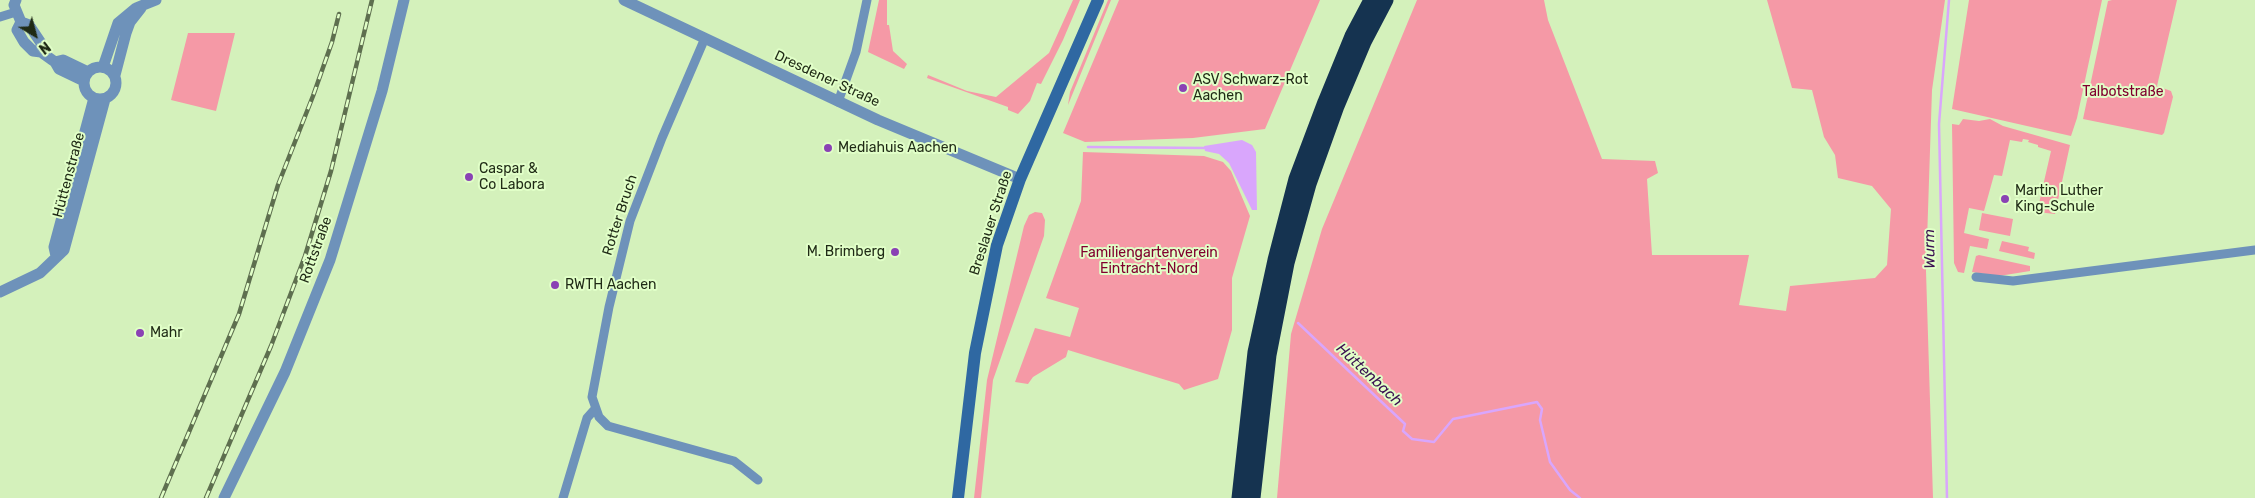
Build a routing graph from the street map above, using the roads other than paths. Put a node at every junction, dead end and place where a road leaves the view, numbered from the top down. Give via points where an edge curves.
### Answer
1 (404, 0) edge
2 (624, 0) edge
3 (867, 0) edge
4 (1098, 0) edge
5 (1371, 0) edge
6 (1386, 0) edge
7 (151, 2) edge
8 (15, 8) edge
9 (0, 17) edge
10 (705, 38) junction
11 (103, 67) junction
12 (114, 75) junction
13 (86, 76) junction
14 (99, 98) junction
15 (838, 102) junction
16 (1020, 179) junction
17 (2255, 250) edge
18 (1976, 277) dead end
19 (0, 292) edge
20 (595, 409) junction
21 (758, 480) dead end
22 (224, 498) edge
23 (563, 498) edge
24 (958, 498) edge
25 (1239, 498) edge
26 (1253, 498) edge

1 - 22 street, Rottstraße via 395,44 330,260 285,372
2 - 10 street, Dresdener Straße
3 - 15 street via 856,52
4 - 16 main road, Breslauer Straße
5 - 25 highway via 1324,102 1296,179 1256,352
6 - 26 highway via 1337,106 1309,184 1287,263 1269,356
7 - 11 street via 125,15 118,23
7 - 12 street via 130,22
8 - 9 street
8 - 13 street via 41,43 42,52 59,69
10 - 15 street, Dresdener Straße
10 - 20 street, Rotter Bruch via 630,221 595,376 592,397
11 - 12 street
11 - 13 street
12 - 14 street via 114,91
13 - 14 street via 86,91
14 - 19 street, Hüttenstraße via 64,250 40,273
15 - 16 street, Dresdener Straße
16 - 24 main road, Breslauer Straße via 997,245 984,305 975,353
17 - 18 street via 2013,281
20 - 21 street via 608,426 734,461
20 - 23 street via 587,418

